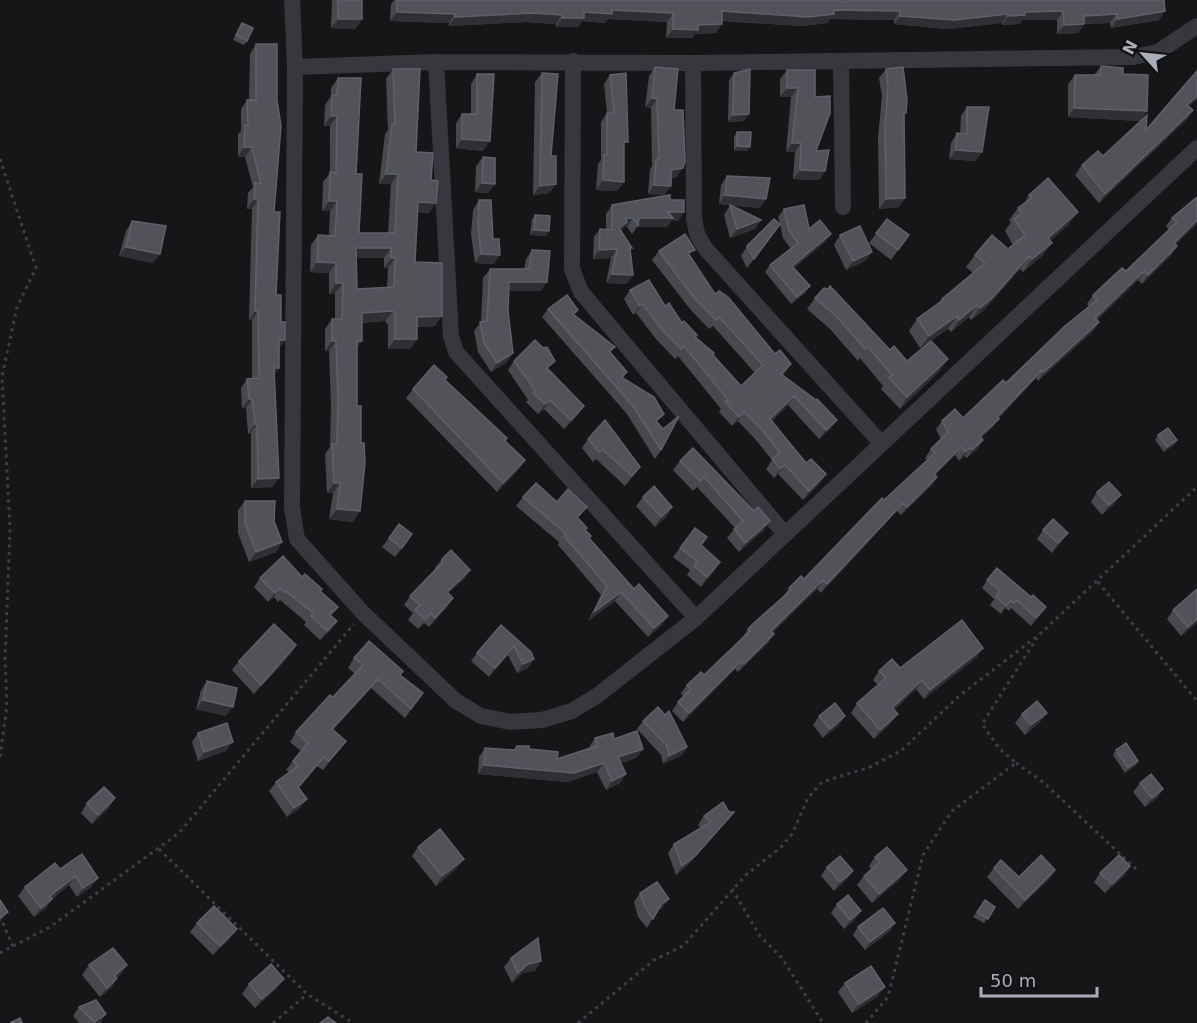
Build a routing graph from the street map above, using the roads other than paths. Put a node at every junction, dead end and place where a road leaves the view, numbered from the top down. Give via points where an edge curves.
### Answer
1 (292, 0) edge
2 (1197, 26) edge
3 (573, 61) junction
4 (841, 61) junction
5 (436, 62) junction
6 (693, 63) junction
7 (295, 67) junction
8 (1197, 148) edge
9 (843, 207) dead end
10 (880, 442) junction
11 (784, 533) junction
12 (696, 618) junction

1 - 7 street
2 - 4 street via 1158,52 1133,57
3 - 5 street
3 - 6 street
3 - 11 street via 575,281
4 - 6 street
4 - 9 street
5 - 7 street
5 - 12 street via 451,336 456,352
6 - 10 street via 697,234 705,248
7 - 12 street via 292,524 297,539 363,613 456,701 482,716 510,722 543,720 572,711
8 - 10 street
10 - 11 street
11 - 12 street

